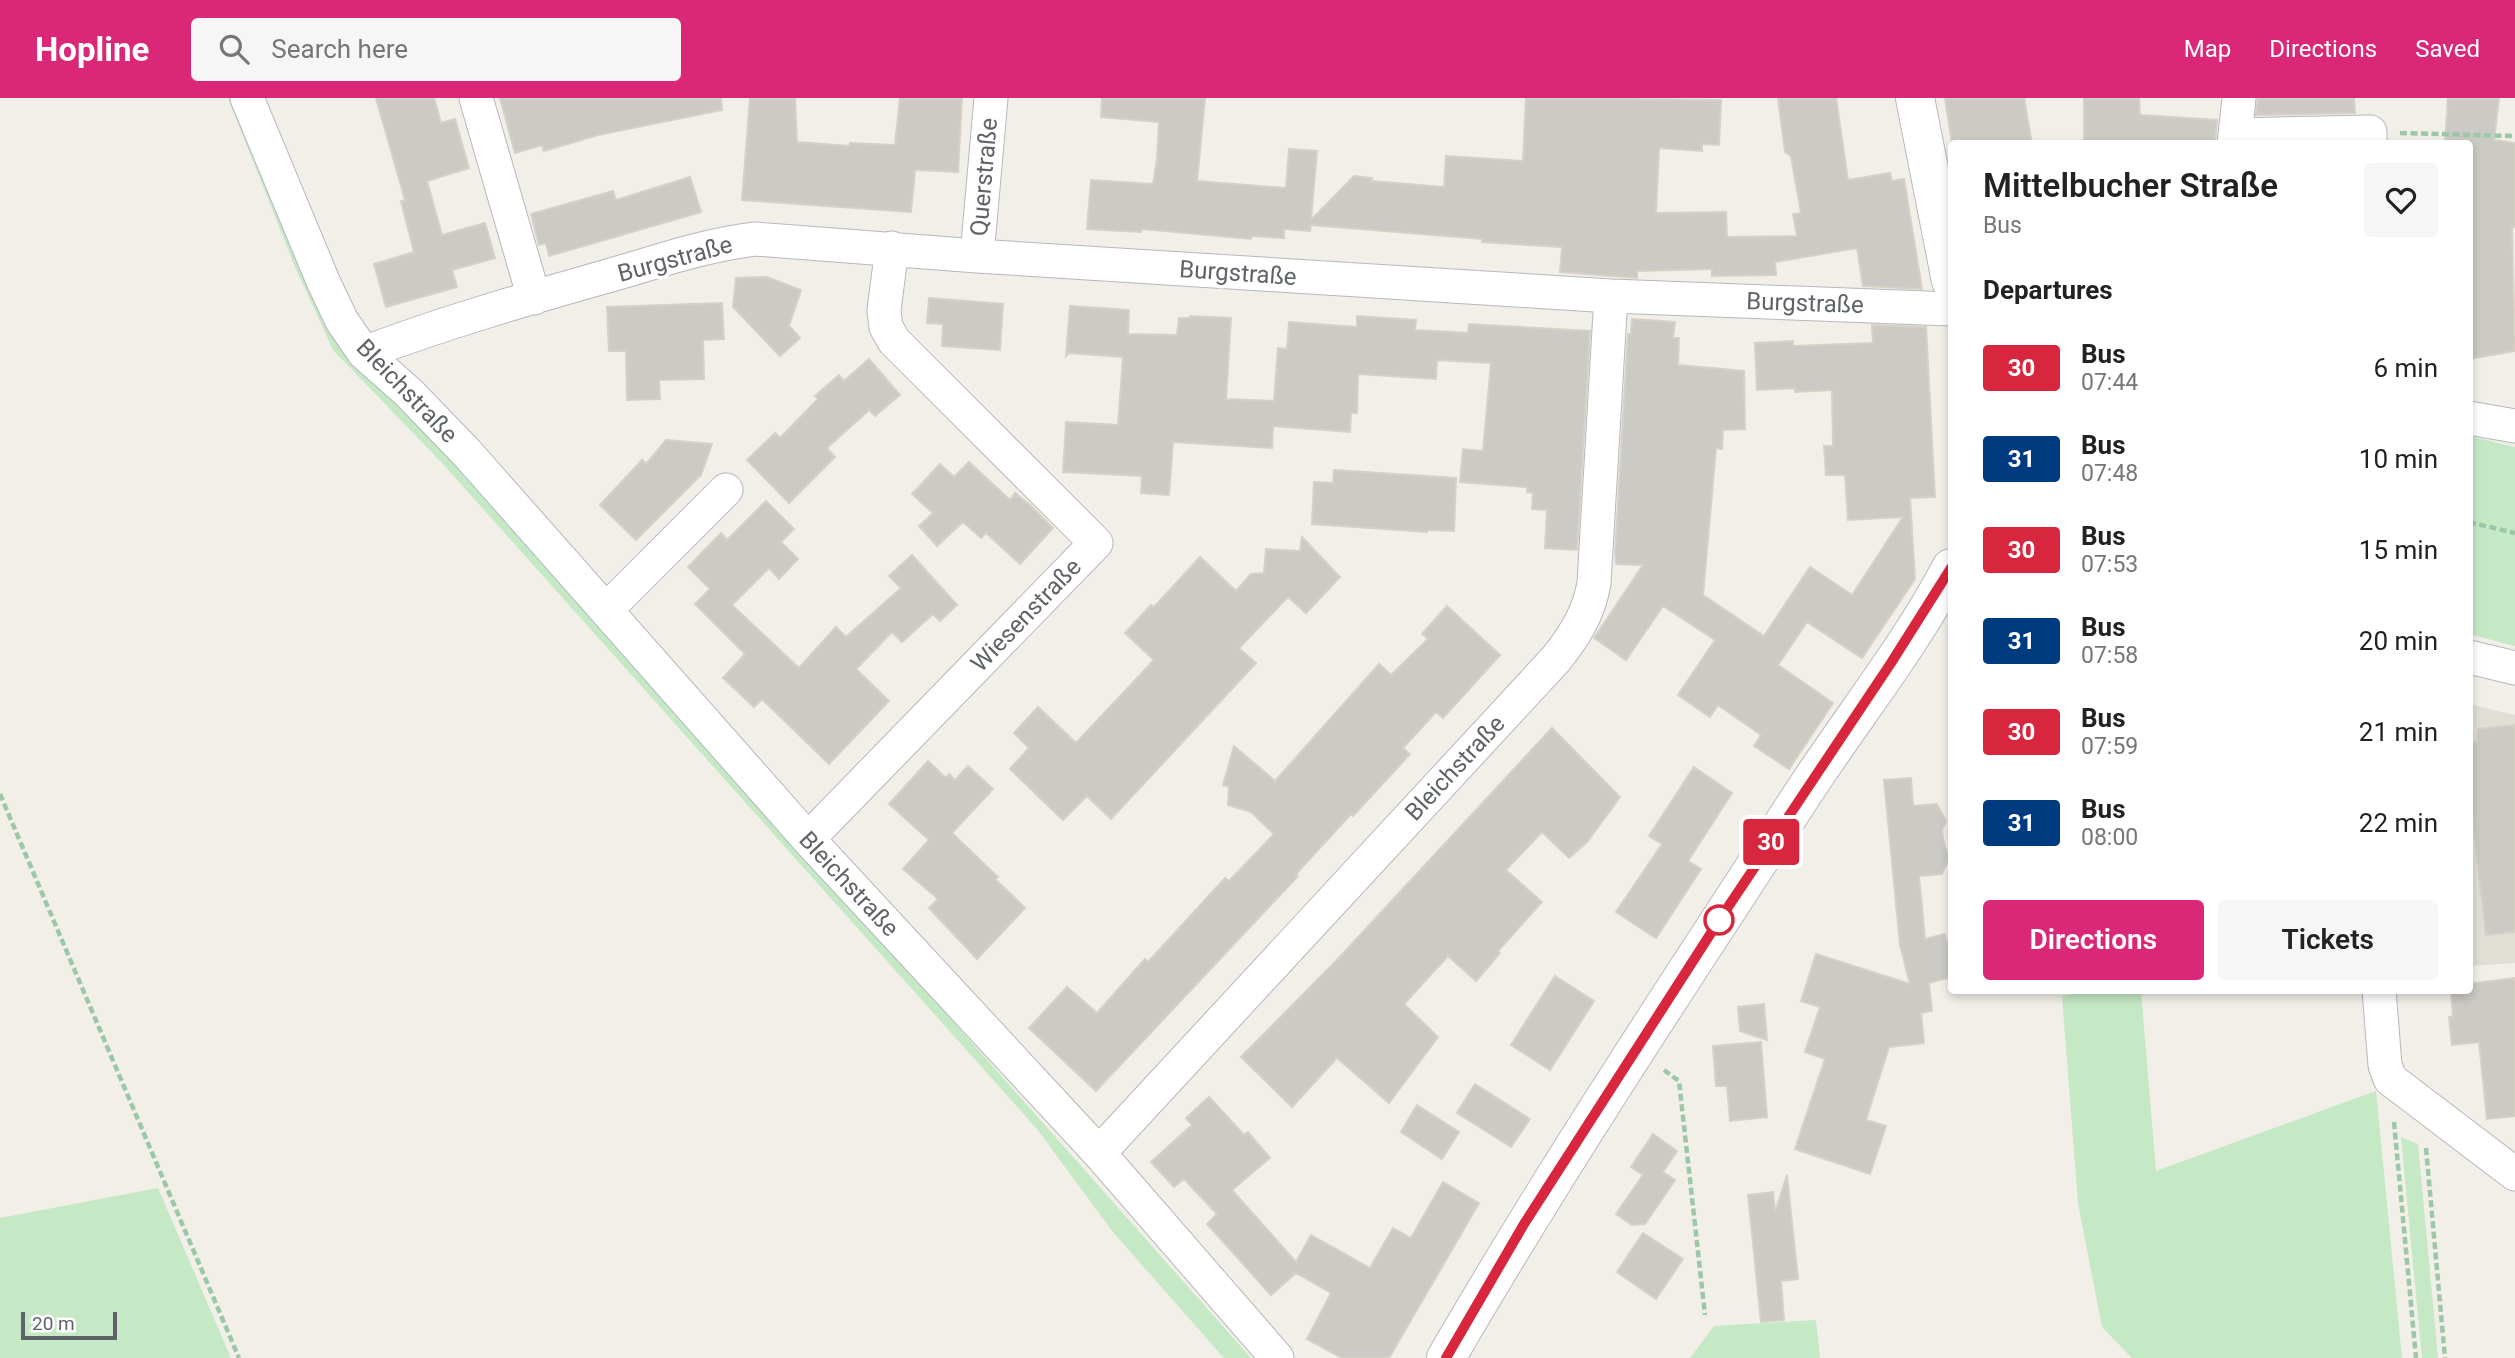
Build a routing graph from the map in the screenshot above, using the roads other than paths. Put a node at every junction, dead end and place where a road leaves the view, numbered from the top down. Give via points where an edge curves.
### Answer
1 (247, 98) edge
2 (476, 98) edge
3 (991, 98) edge
4 (1915, 98) edge
5 (2239, 98) edge
6 (2370, 138) edge
7 (2234, 139) edge
8 (892, 248) junction
9 (977, 256) junction
10 (1948, 266) edge
11 (1611, 296) junction
12 (534, 298) junction
13 (1948, 309) edge
14 (364, 353) junction
15 (2473, 419) edge
16 (2515, 426) edge
17 (726, 490) dead end
18 (1948, 573) edge
19 (606, 610) junction
20 (2473, 658) edge
21 (2515, 668) edge
22 (808, 839) junction
23 (2379, 994) edge
24 (1099, 1153) junction
25 (2515, 1174) edge
26 (1277, 1358) edge
27 (1446, 1358) edge

1 - 14 street, Bleichstraße via 323,281
2 - 12 street
3 - 9 street, Querstraße
4 - 10 main road
5 - 7 street
6 - 7 street
8 - 9 street, Burgstraße
8 - 12 street, Burgstraße via 771,239 737,241
8 - 22 street, Wiesenstraße via 884,310 894,341 1096,543
9 - 11 street, Burgstraße
11 - 13 street, Burgstraße
11 - 24 street, Bleichstraße via 1594,583 1581,624 1556,659
12 - 14 street, Burgstraße
14 - 19 street, Bleichstraße via 467,453
15 - 16 street
17 - 19 street
18 - 27 main road via 1524,1224
19 - 22 street, Bleichstraße
20 - 21 street
22 - 24 street, Bleichstraße
23 - 25 street via 2390,1079
24 - 26 street, Bleichstraße

